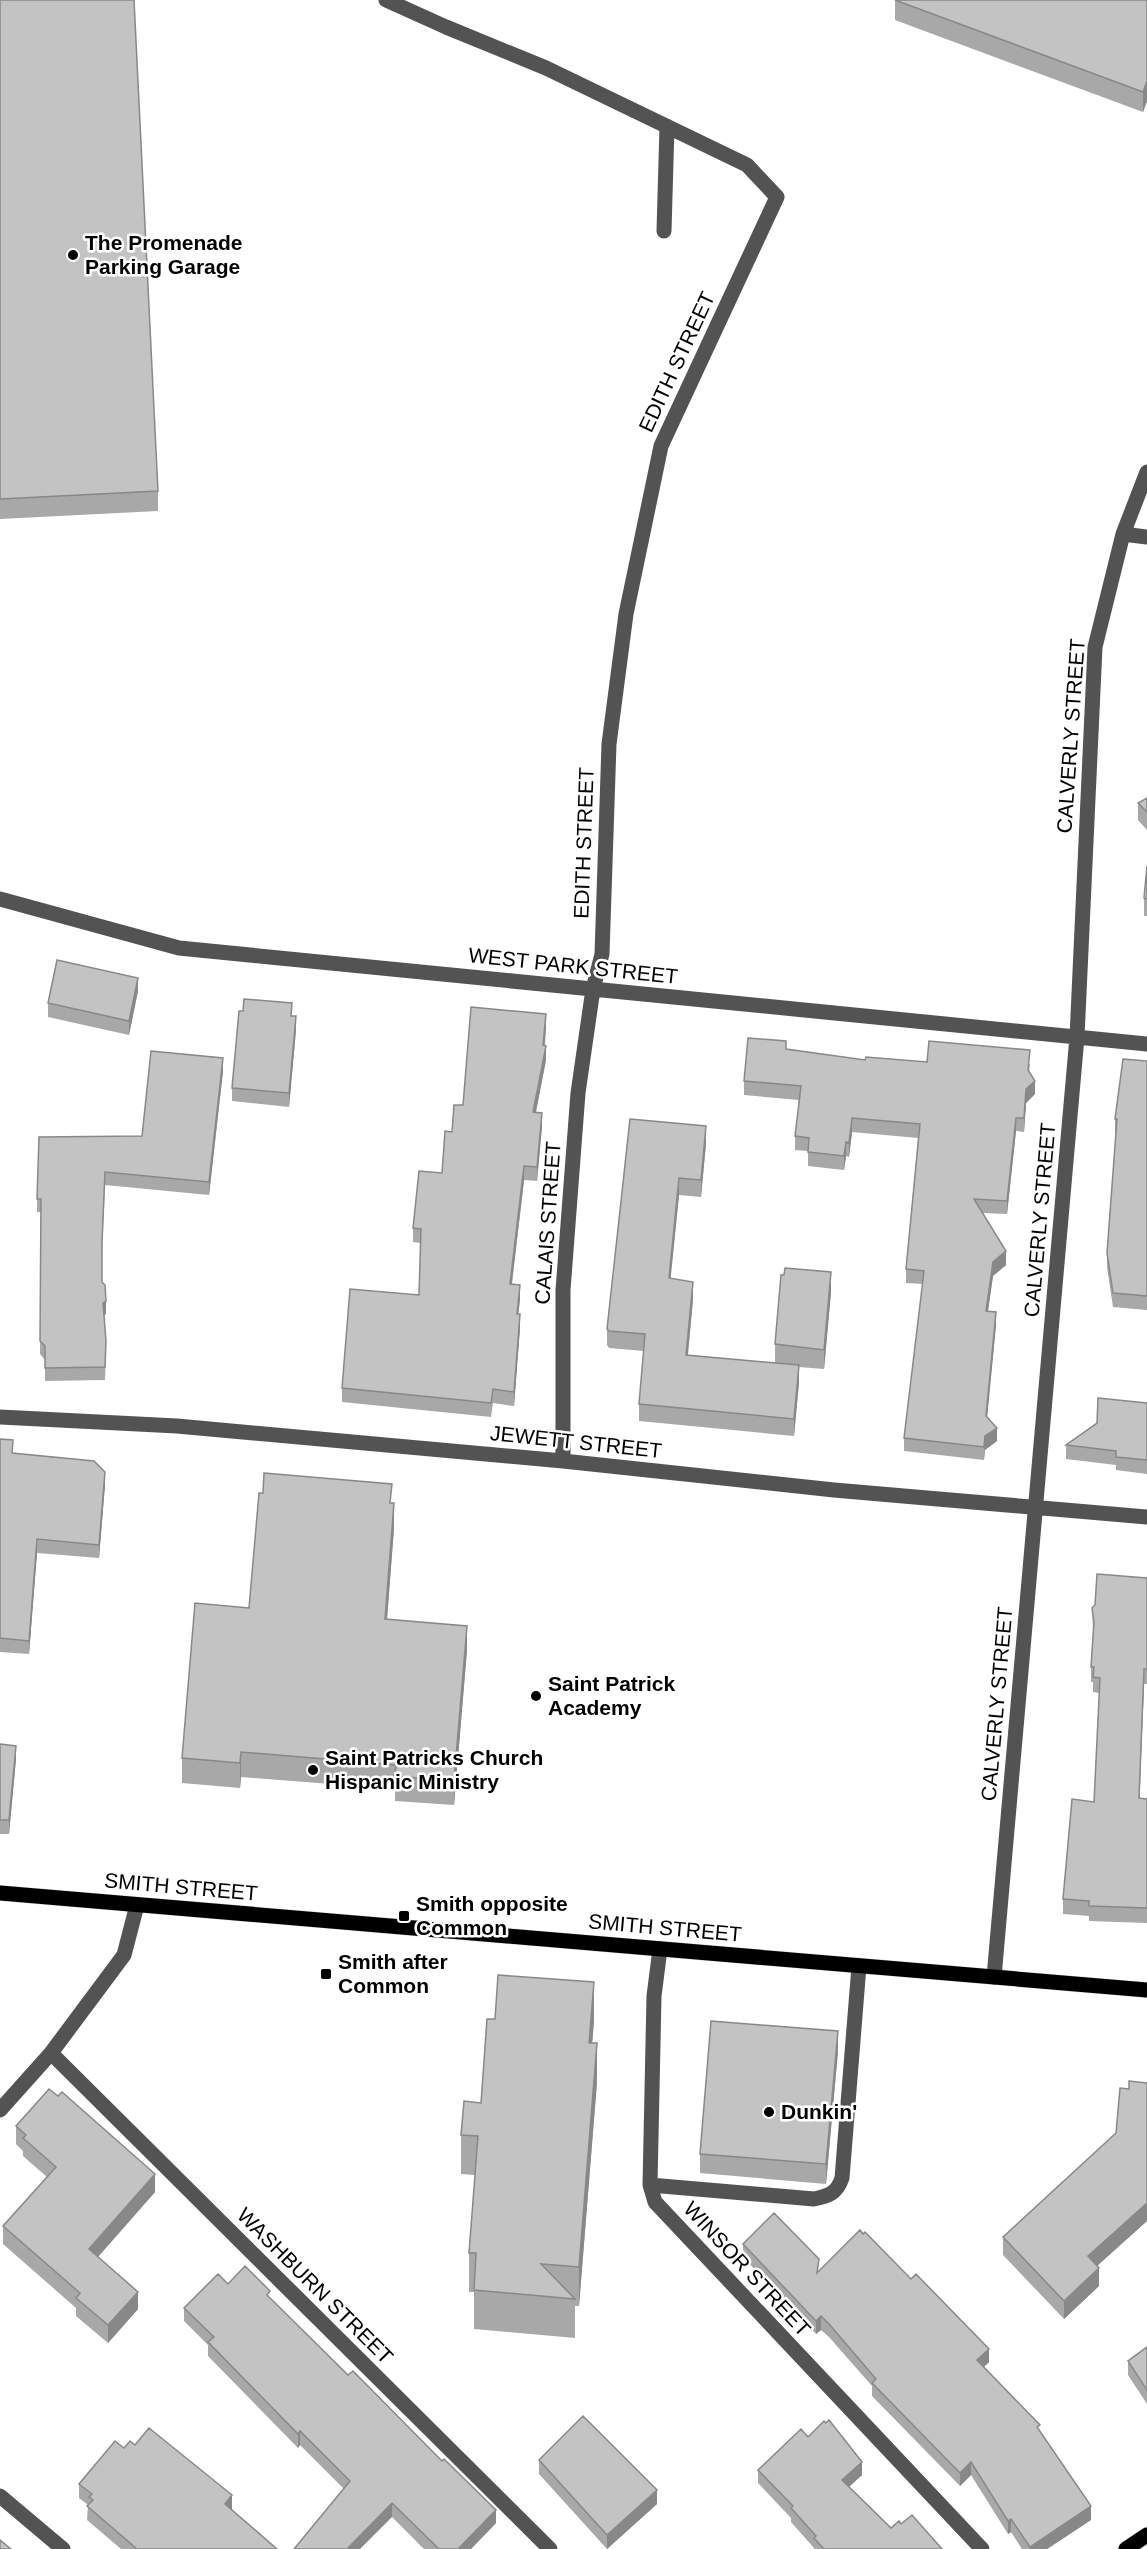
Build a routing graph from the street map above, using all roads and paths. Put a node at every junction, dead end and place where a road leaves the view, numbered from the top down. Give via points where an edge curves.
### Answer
1 (386, 0) edge
2 (667, 126) junction
3 (664, 231) dead end
4 (1147, 472) edge
5 (1123, 534) junction
6 (1147, 537) edge
7 (0, 899) edge
8 (593, 989) junction
9 (1077, 1037) junction
10 (1147, 1044) edge
11 (0, 1417) edge
12 (562, 1461) junction
13 (1036, 1507) junction
14 (1147, 1517) edge
15 (0, 1893) edge
16 (137, 1905) junction
17 (660, 1949) junction
18 (859, 1965) junction
19 (994, 1977) junction
20 (1147, 1990) edge
21 (51, 2053) junction
22 (0, 2110) edge
23 (650, 2185) junction
24 (0, 2496) edge
25 (1147, 2535) edge
26 (63, 2549) edge
27 (550, 2549) edge
28 (982, 2549) edge
29 (1126, 2549) edge

1 - 2 street, EDITH STREET via 546,68
2 - 3 street
2 - 8 street, EDITH STREET via 747,165 777,197 661,446 626,614 615,693 609,744 602,954
4 - 5 street, CALVERLY STREET
5 - 6 street
5 - 9 street, CALVERLY STREET via 1095,647
7 - 8 street, WEST PARK STREET via 179,948
8 - 9 street, WEST PARK STREET
8 - 12 street, CALAIS STREET via 578,1093 564,1279
9 - 10 street, WEST PARK STREET
9 - 13 street, CALVERLY STREET
11 - 12 street, JEWETT STREET via 177,1426
12 - 13 street, JEWETT STREET
13 - 14 street, JEWETT STREET
13 - 19 street, CALVERLY STREET
15 - 16 main road, SMITH STREET
16 - 17 main road, SMITH STREET
16 - 21 street via 124,1955
17 - 18 main road, SMITH STREET
17 - 23 street, WINSOR STREET via 654,1996
18 - 19 main road, SMITH STREET
18 - 23 street via 838,2189 814,2199
19 - 20 main road, SMITH STREET
21 - 22 street
21 - 27 street, WASHBURN STREET
23 - 28 street, WINSOR STREET via 655,2202
24 - 26 street
25 - 29 main road

